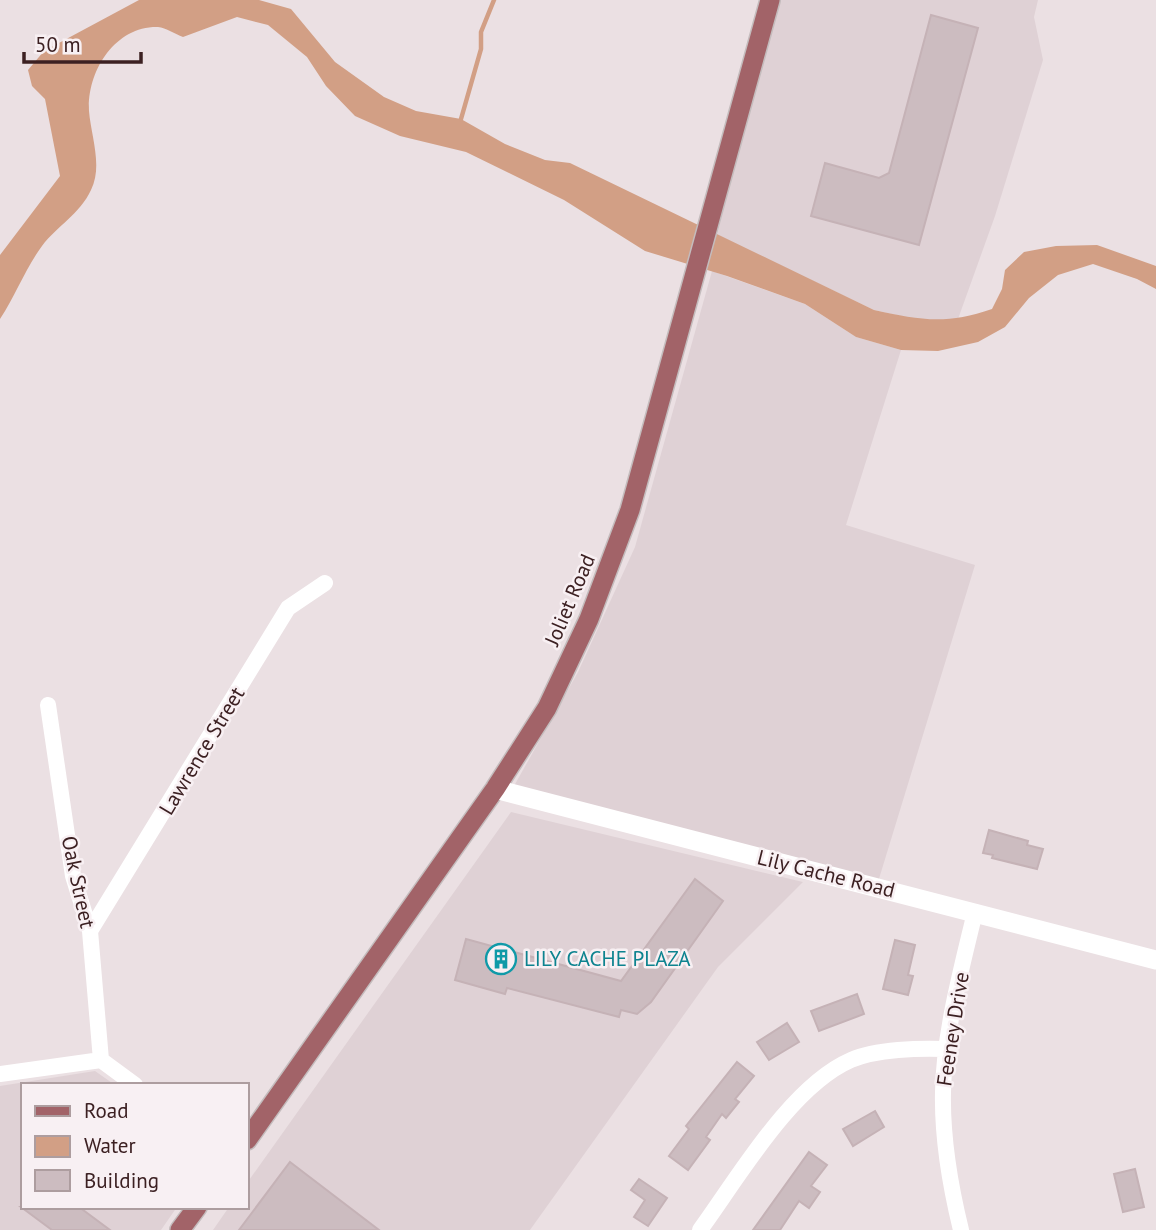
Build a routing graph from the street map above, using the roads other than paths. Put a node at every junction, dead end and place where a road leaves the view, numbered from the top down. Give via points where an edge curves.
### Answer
1 (770, 0) edge
2 (325, 583) dead end
3 (48, 705) dead end
4 (495, 789) junction
5 (975, 912) junction
6 (90, 931) junction
7 (1156, 960) edge
8 (946, 1049) junction
9 (101, 1060) junction
10 (0, 1074) edge
11 (132, 1083) edge
12 (248, 1139) edge
13 (196, 1209) edge
14 (180, 1230) edge
15 (700, 1230) edge
16 (961, 1230) edge

1 - 4 main road, Joliet Road via 630,510 589,619 547,708
2 - 6 street, Lawrence Street via 288,608
3 - 6 street, Oak Street via 73,876
4 - 5 street, Lily Cache Road
4 - 12 main road, Joliet Road
5 - 7 street, Lily Cache Road
5 - 8 street, Feeney Drive
6 - 9 street, Oak Street
8 - 15 street via 920,1048 852,1059 817,1083 780,1119
8 - 16 street, Feeney Drive via 945,1140
9 - 10 street
9 - 11 street
13 - 14 main road

